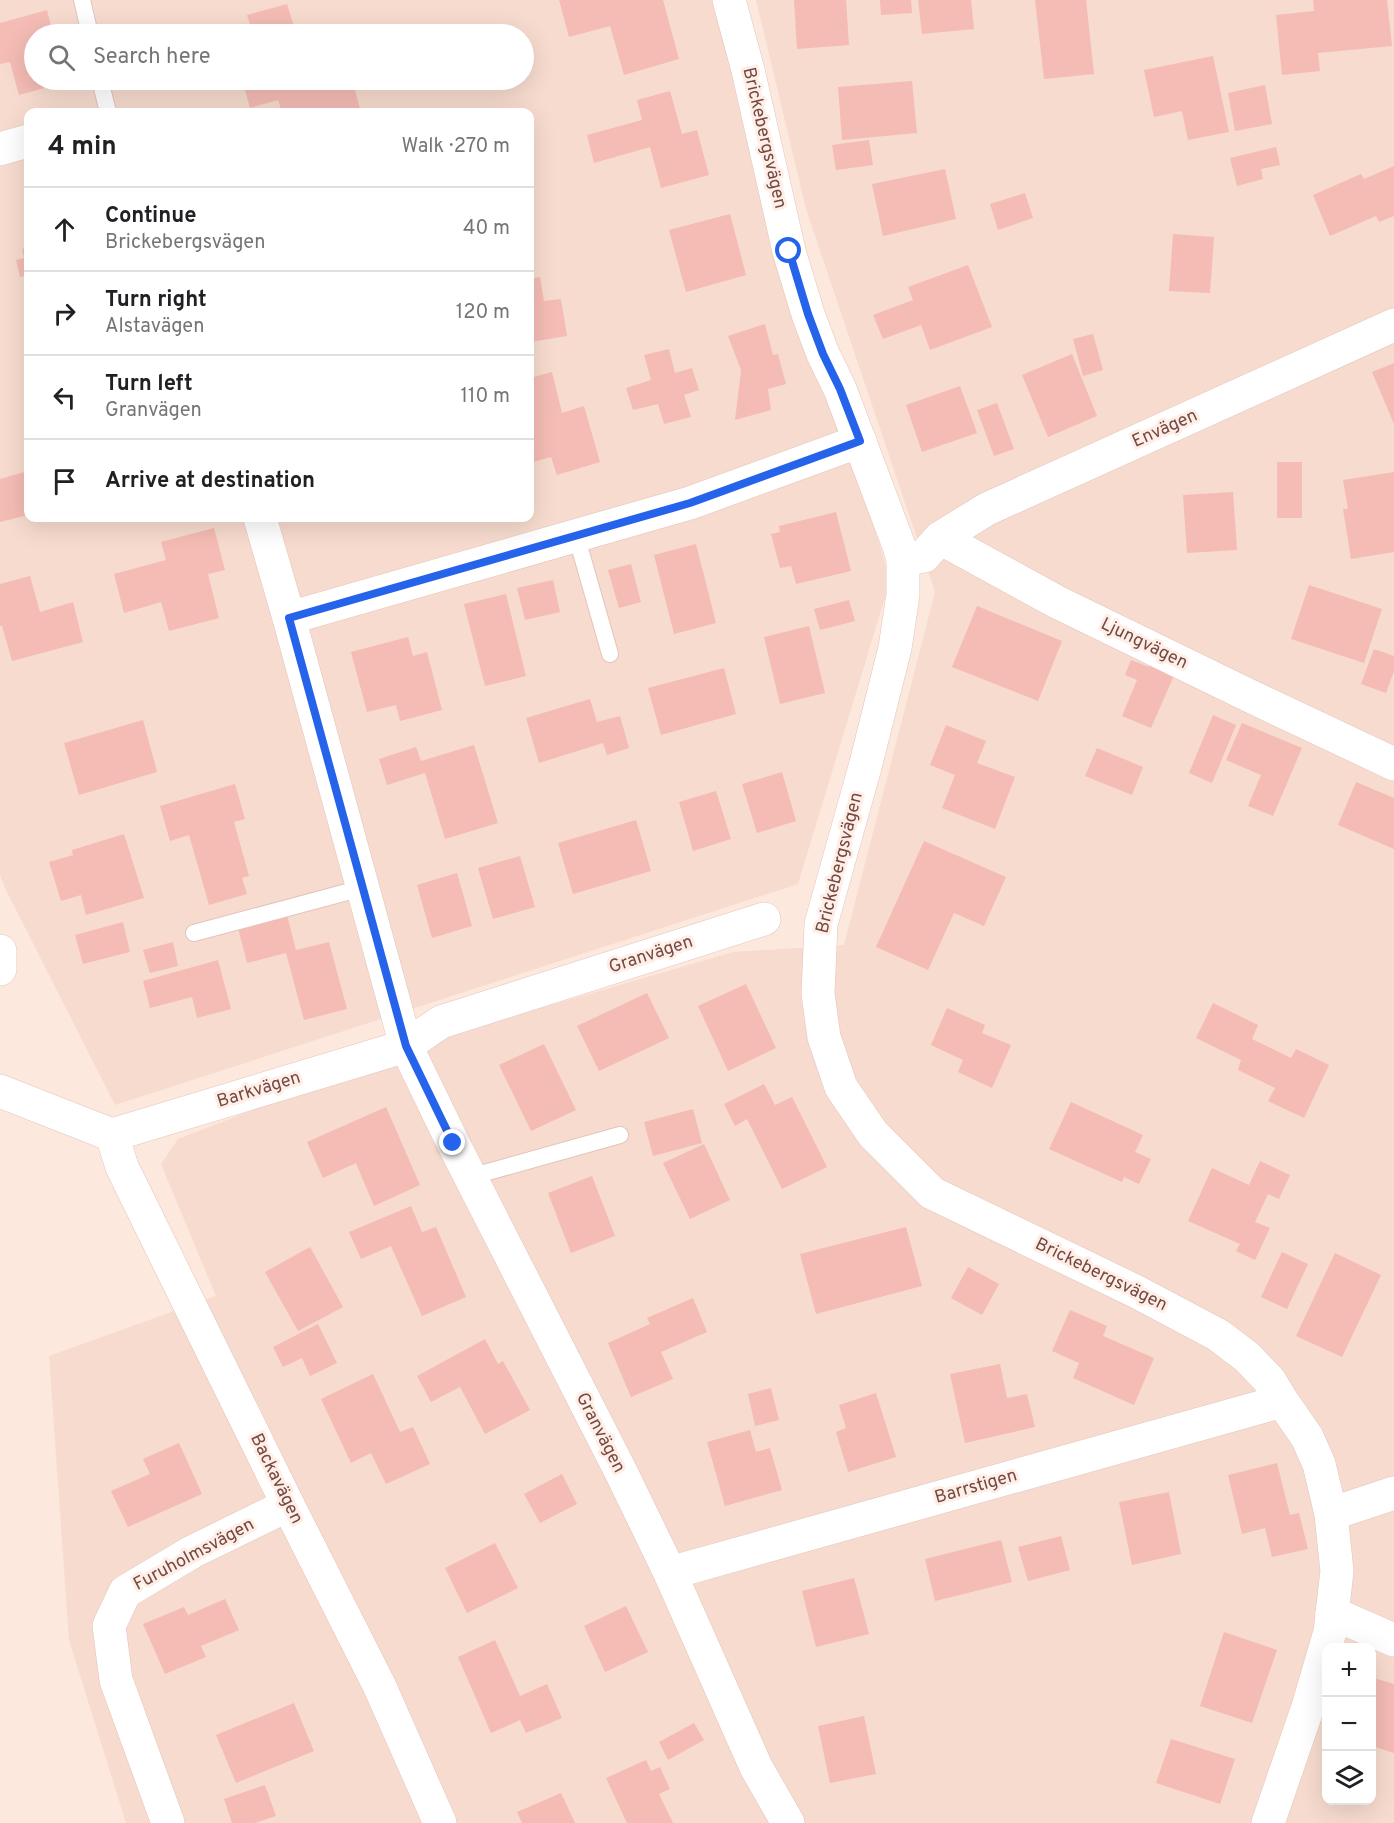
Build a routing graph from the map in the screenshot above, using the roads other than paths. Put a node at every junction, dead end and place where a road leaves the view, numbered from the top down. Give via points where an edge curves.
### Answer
1 (82, 0) edge
2 (729, 0) edge
3 (88, 24) edge
4 (102, 90) edge
5 (107, 108) edge
6 (24, 142) edge
7 (0, 149) edge
8 (1394, 325) edge
9 (860, 441) junction
10 (261, 522) edge
11 (576, 536) junction
12 (940, 538) junction
13 (903, 560) junction
14 (289, 618) junction
15 (610, 654) dead end
16 (1394, 764) edge
17 (362, 888) junction
18 (764, 919) dead end
19 (194, 933) dead end
20 (0, 951) edge
21 (0, 969) edge
22 (406, 1046) junction
23 (0, 1091) edge
24 (112, 1135) junction
25 (620, 1135) dead end
26 (470, 1177) junction
27 (1282, 1401) junction
28 (1394, 1493) edge
29 (288, 1505) junction
30 (1331, 1514) junction
31 (669, 1573) junction
32 (1332, 1612) junction
33 (1394, 1640) edge
34 (168, 1823) edge
35 (440, 1823) edge
36 (788, 1823) edge
37 (1269, 1823) edge

1 - 3 lane
2 - 9 street, Brickebergsvägen via 792,261 823,354
4 - 5 lane
6 - 7 street
8 - 12 street, Envägen via 987,509
9 - 11 street via 690,503
9 - 13 street, Brickebergsvägen
10 - 14 street, Granvägen
11 - 14 street
11 - 15 lane
12 - 13 street via 924,556
12 - 16 street, Ljungvägen via 1057,602
13 - 27 street, Brickebergsvägen via 903,595 895,648 821,924 818,994 824,1037 841,1087 873,1134 932,1193 1218,1335 1263,1373
14 - 17 street, Granvägen
17 - 19 lane
17 - 22 street, Granvägen
18 - 22 street, Granvägen via 441,1022
20 - 21 street
22 - 24 street, Barkvägen
22 - 26 street, Granvägen
23 - 24 street
24 - 29 street, Backavägen via 122,1167
25 - 26 lane
26 - 31 street, Granvägen
27 - 30 street, Brickebergsvägen via 1307,1437 1319,1464
27 - 31 street, Barrstigen
28 - 30 street
29 - 34 street, Furuholmsvägen via 192,1552 125,1592 109,1626 116,1680
29 - 35 street, Backavägen via 380,1687
30 - 32 street, Brickebergsvägen via 1337,1571
31 - 36 street, Granvägen via 756,1767
32 - 33 street
32 - 37 street, Brickebergsvägen via 1308,1707

